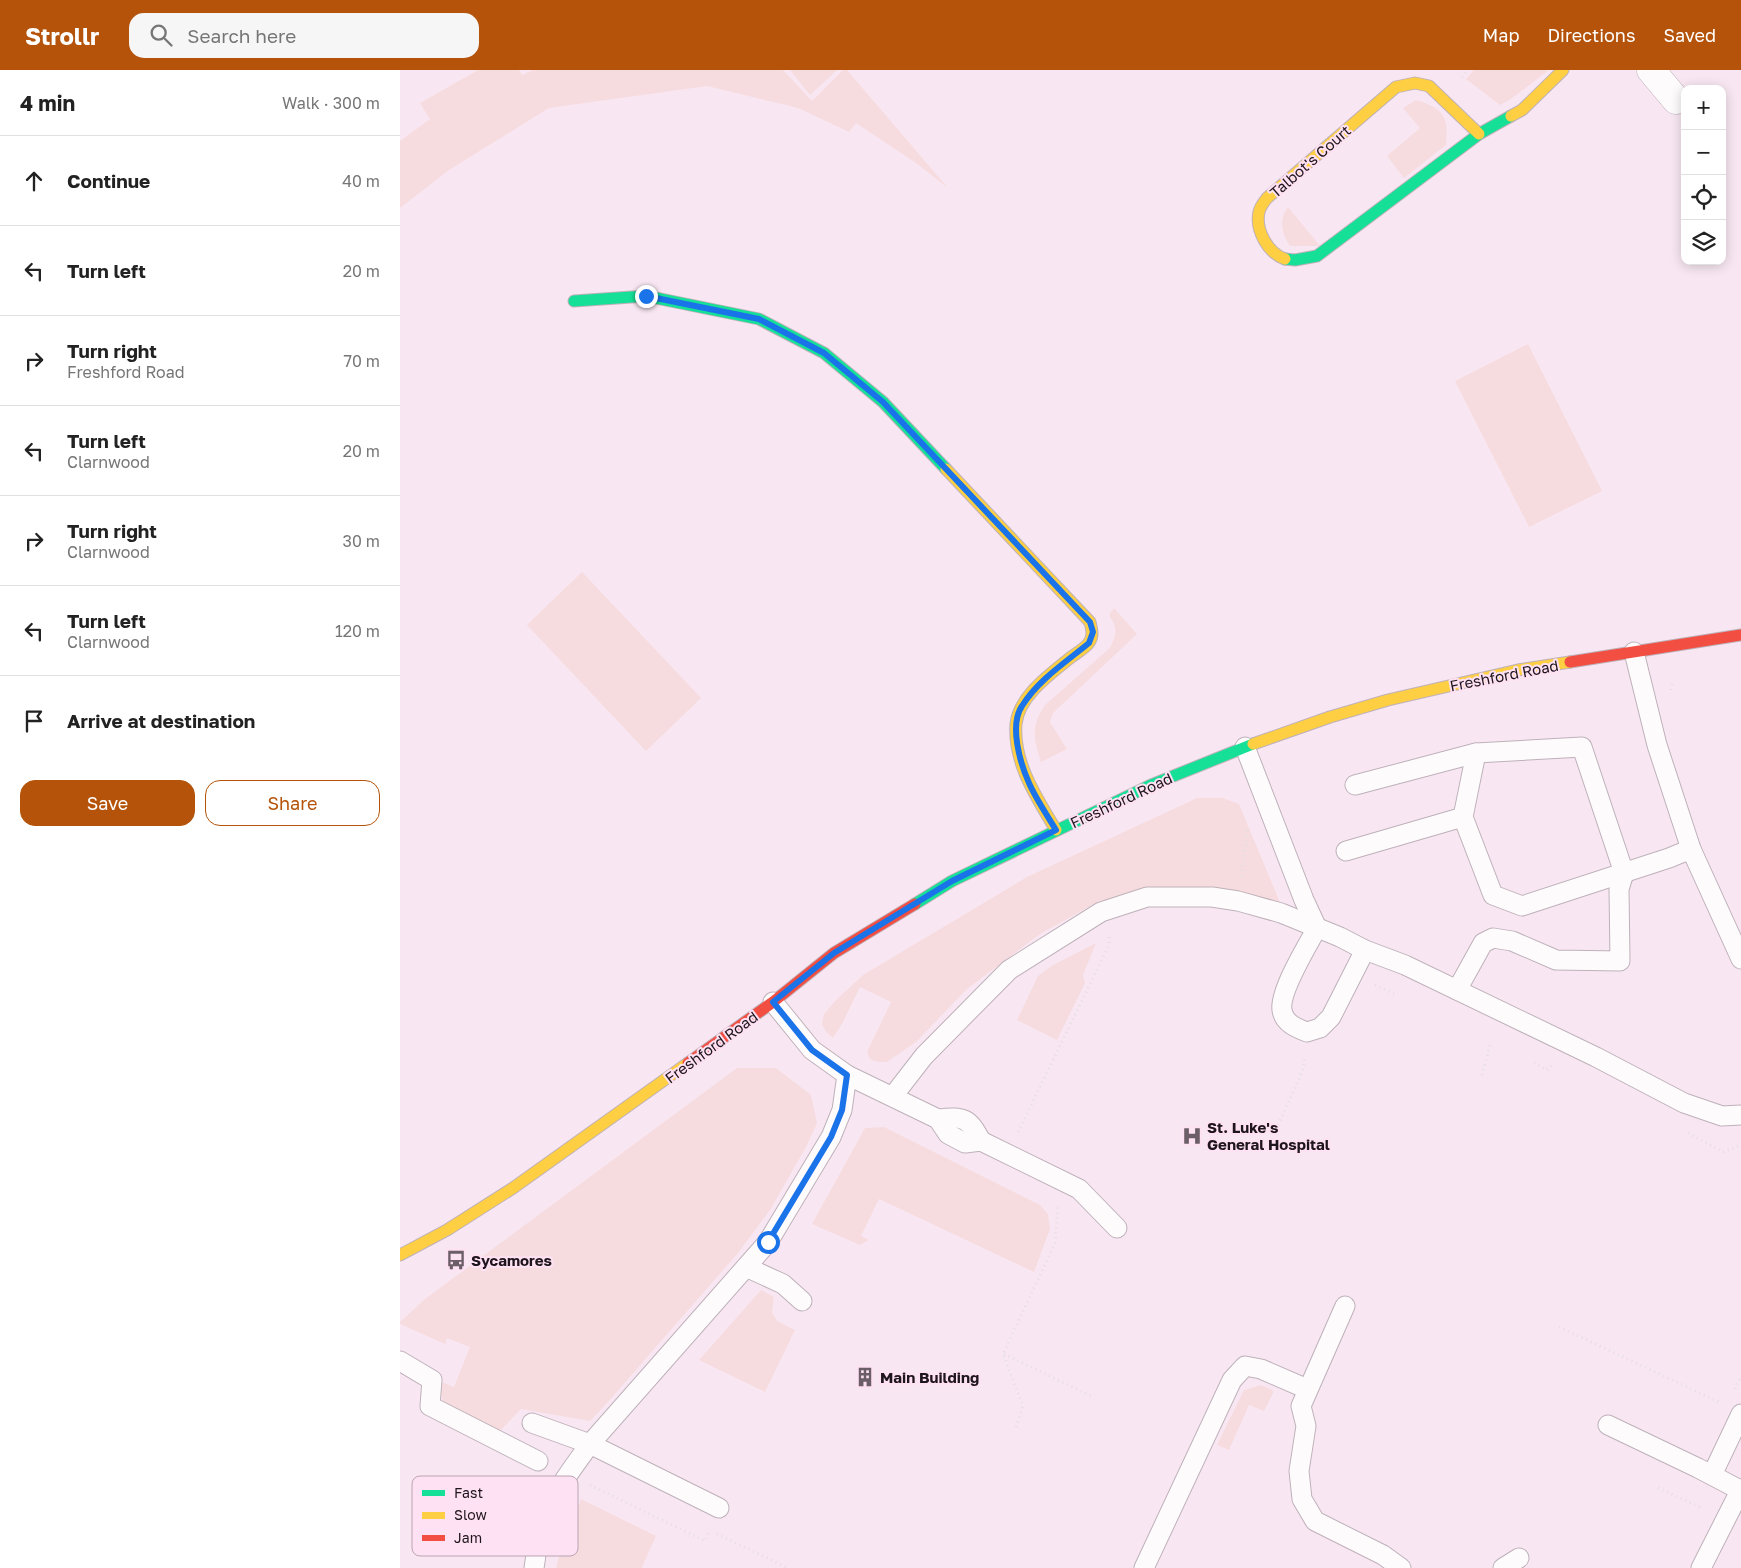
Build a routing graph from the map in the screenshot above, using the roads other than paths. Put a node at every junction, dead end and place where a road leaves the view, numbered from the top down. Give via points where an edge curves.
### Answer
1 (1563, 70) edge
2 (1651, 70) edge
3 (1676, 100) dead end
4 (1479, 134) junction
5 (574, 301) dead end
6 (1741, 635) edge
7 (1634, 652) junction
8 (1245, 748) junction
9 (1476, 754) junction
10 (1355, 784) dead end
11 (1463, 817) junction
12 (1056, 830) junction
13 (1691, 849) junction
14 (1346, 851) dead end
15 (1624, 872) junction
16 (1317, 928) junction
17 (1365, 950) junction
18 (1741, 959) edge
19 (1457, 990) junction
20 (773, 1002) junction
21 (847, 1075) junction
22 (893, 1096) junction
23 (1741, 1115) edge
24 (1117, 1228) dead end
25 (400, 1255) edge
26 (746, 1266) junction
27 (802, 1301) dead end
28 (1345, 1306) dead end
29 (400, 1361) edge
30 (1307, 1389) junction
31 (1734, 1410) edge
32 (532, 1423) dead end
33 (1608, 1425) dead end
34 (590, 1444) junction
35 (538, 1461) dead end
36 (1712, 1475) junction
37 (566, 1476) edge
38 (1741, 1489) edge
39 (719, 1508) dead end
40 (1519, 1558) dead end
41 (1144, 1568) edge
42 (1401, 1568) edge
43 (1503, 1568) edge
44 (1701, 1568) edge

1 - 4 street, Talbot's Court via 1522,110
2 - 3 street
4 - 4 street, Talbot's Court via 1429,86 1415,83 1396,87 1267,198 1260,210 1258,226 1268,246 1282,258 1298,260 1317,256
5 - 12 street via 646,296 759,319 824,353 883,402 1090,622 1093,632 1089,643 1036,687 1020,707 1016,727 1017,746 1029,783
6 - 7 street, Freshford Road
7 - 8 street, Freshford Road via 1518,670 1388,700
7 - 13 lane via 1657,745
8 - 12 street, Freshford Road via 1151,785
8 - 16 lane
9 - 10 lane
9 - 11 lane
9 - 15 lane via 1582,747
11 - 14 lane
11 - 15 lane via 1493,895 1522,906
12 - 20 street, Freshford Road via 952,881 834,953
13 - 15 lane
13 - 18 lane
15 - 19 lane via 1619,889 1620,961 1556,960 1512,941 1493,938 1483,943
16 - 17 lane
16 - 17 lane via 1284,994 1282,1010 1286,1020 1295,1027 1307,1032 1320,1028 1331,1017
16 - 22 lane via 1280,913 1212,897 1148,898 1101,912 1009,970 924,1056
17 - 19 lane
19 - 23 lane via 1596,1057 1684,1104 1722,1116
20 - 21 lane via 812,1050
20 - 25 street, Freshford Road via 513,1188
21 - 22 lane
21 - 26 lane via 842,1110 831,1137 768,1242
22 - 24 lane via 938,1119 948,1134 965,1143 981,1141 1079,1189
26 - 27 lane via 783,1284
26 - 34 lane
28 - 30 lane
29 - 35 lane via 432,1380 430,1406
30 - 41 lane via 1261,1369 1245,1366 1232,1380
30 - 42 lane via 1300,1406 1306,1426 1299,1471 1302,1499 1315,1521 1383,1555
31 - 36 lane
32 - 34 lane
33 - 36 lane
34 - 37 lane
34 - 39 lane
36 - 38 lane
38 - 44 lane
40 - 43 lane

